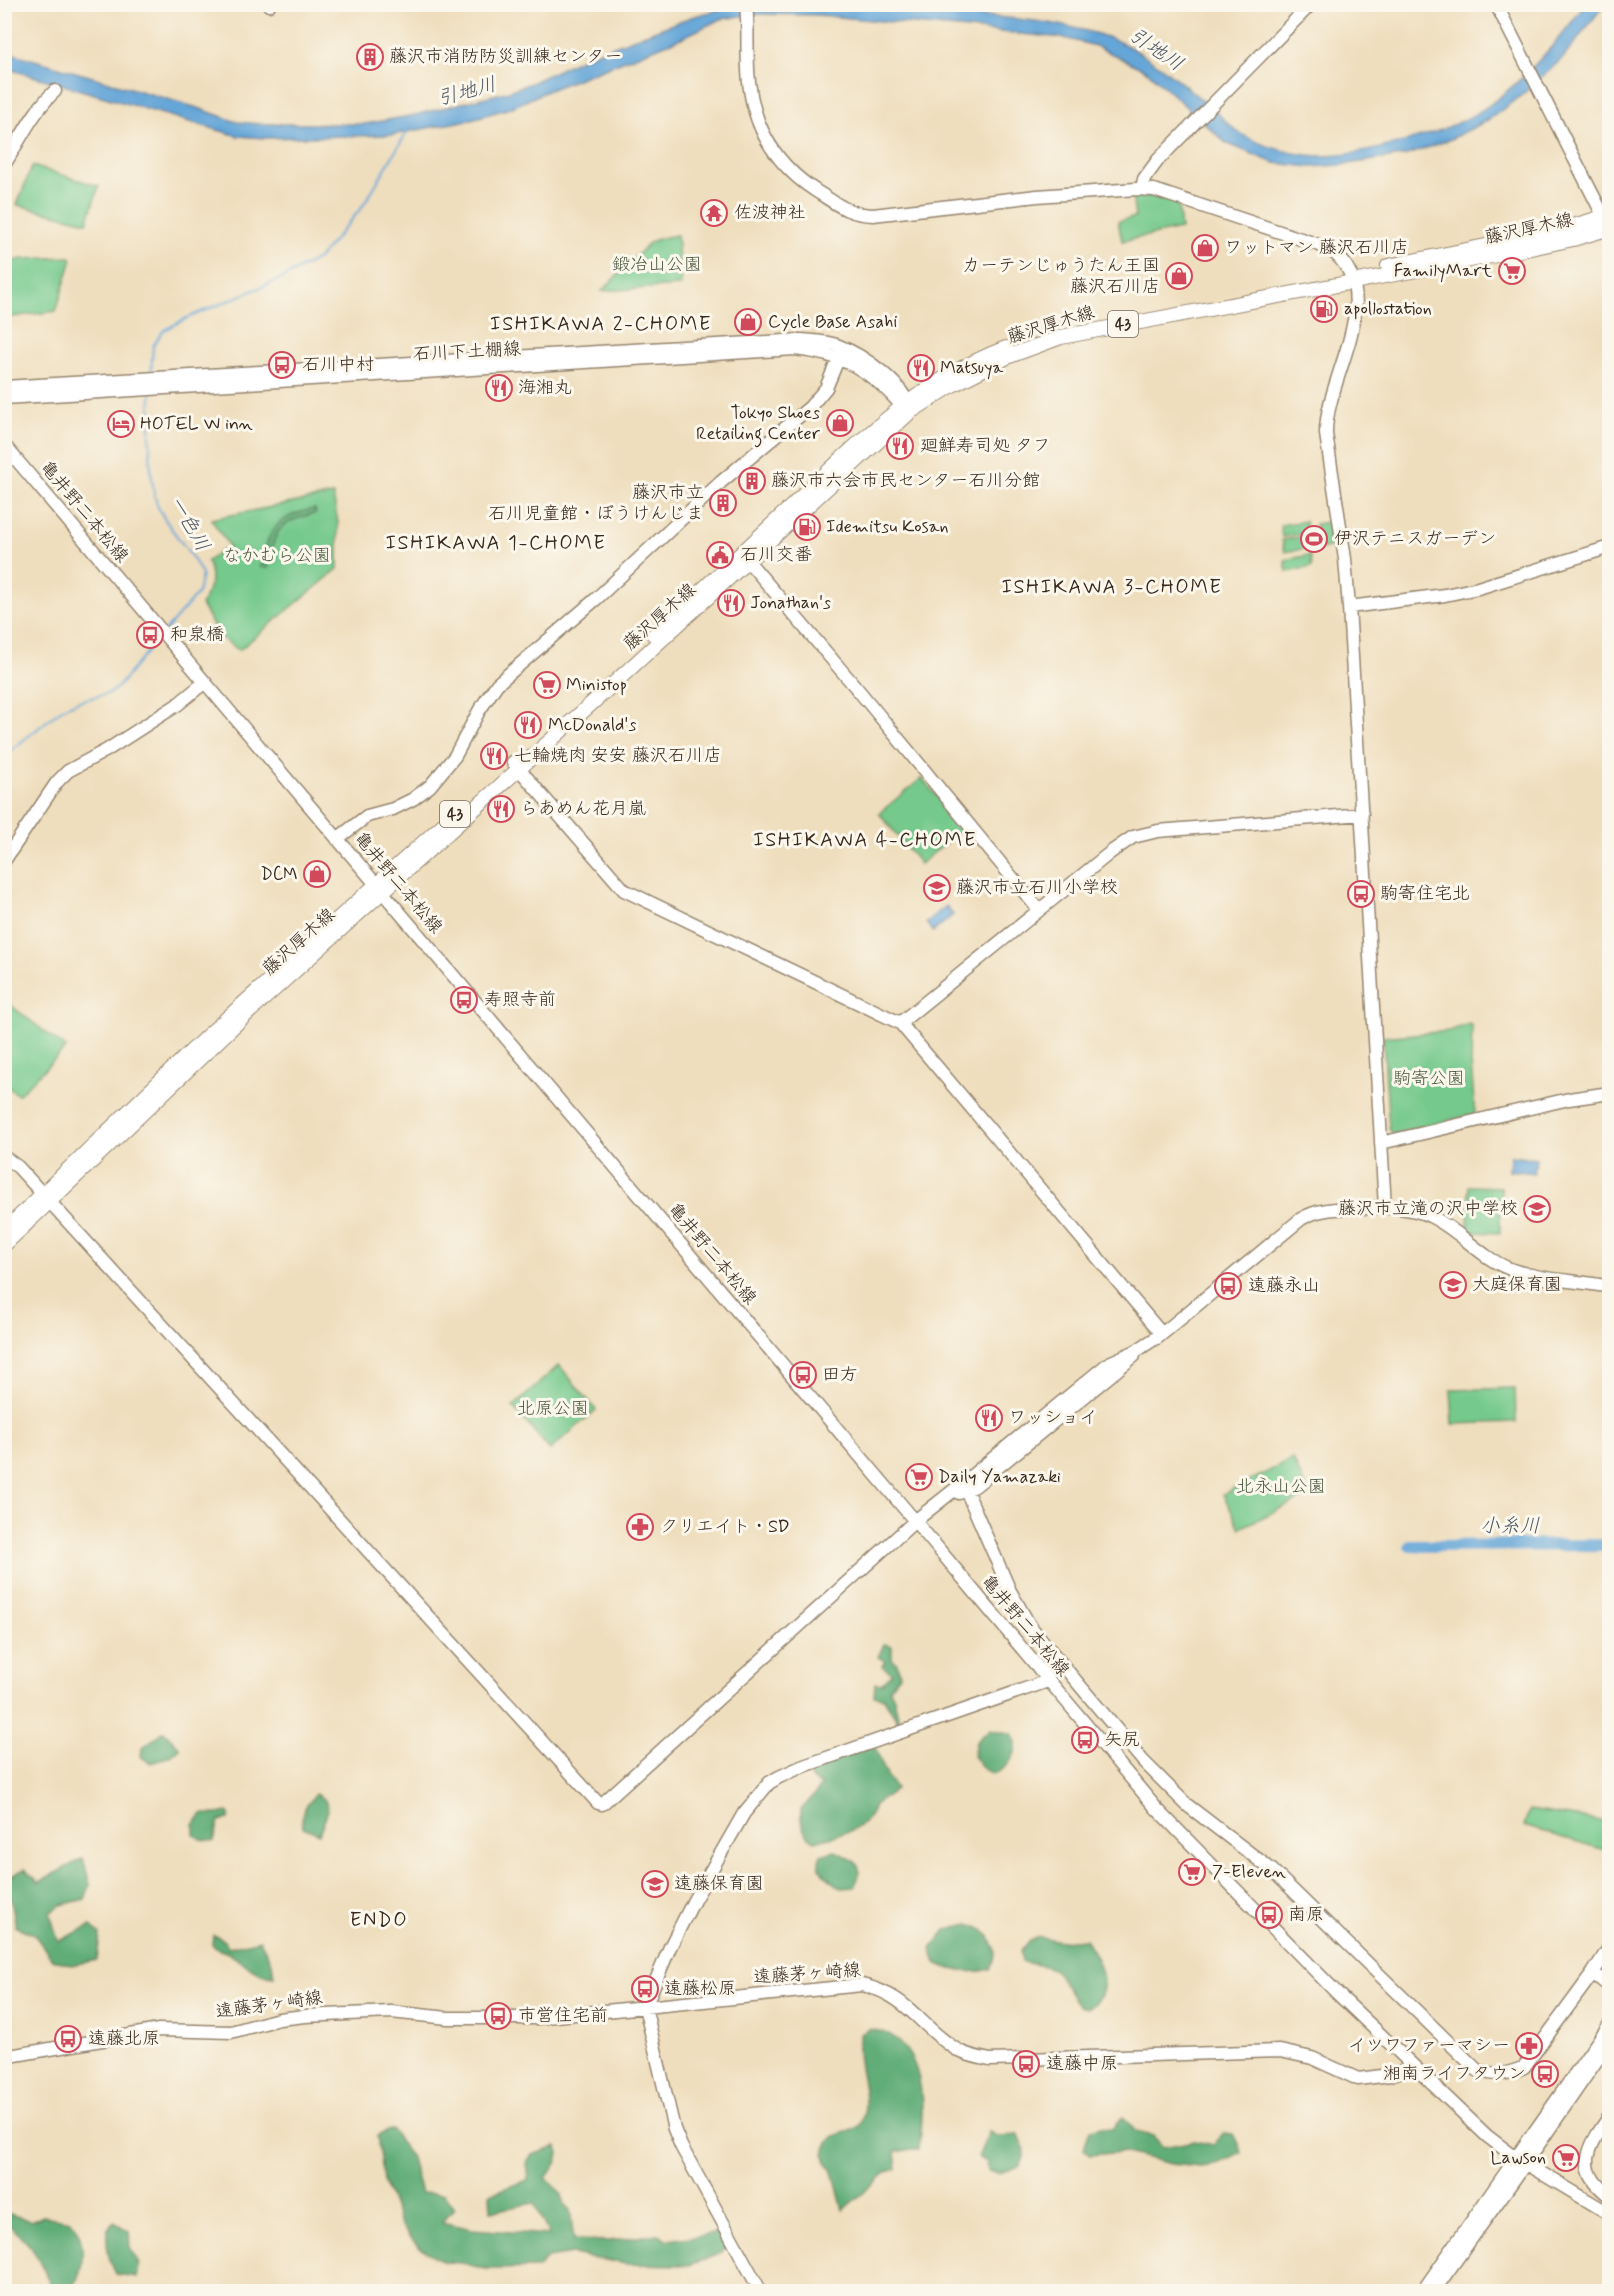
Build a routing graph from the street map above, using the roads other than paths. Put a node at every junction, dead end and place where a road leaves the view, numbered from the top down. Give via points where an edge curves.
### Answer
1 (746, 4) edge
2 (1311, 4) edge
3 (1496, 4) edge
4 (55, 91) dead end
5 (4, 165) edge
6 (1142, 189) junction
7 (1609, 223) edge
8 (1351, 278) junction
9 (839, 357) junction
10 (160, 382) junction
11 (139, 384) junction
12 (4, 387) edge
13 (4, 398) edge
14 (907, 406) junction
15 (4, 445) edge
16 (1610, 547) edge
17 (745, 557) junction
18 (1349, 607) junction
19 (205, 682) junction
20 (516, 766) junction
21 (1362, 814) junction
22 (337, 839) junction
23 (4, 861) edge
24 (379, 888) junction
25 (1039, 910) junction
26 (900, 1023) junction
27 (1610, 1093) edge
28 (1381, 1143) junction
29 (4, 1157) edge
30 (46, 1198) junction
31 (1385, 1207) junction
32 (4, 1231) edge
33 (4, 1245) edge
34 (1610, 1287) edge
35 (1162, 1334) junction
36 (965, 1487) junction
37 (915, 1521) junction
38 (1048, 1681) junction
39 (1610, 1946) edge
40 (1593, 1973) junction
41 (1610, 1987) edge
42 (645, 2007) junction
43 (1610, 2024) edge
44 (1605, 2039) edge
45 (4, 2057) edge
46 (1413, 2067) junction
47 (1610, 2116) edge
48 (1520, 2161) junction
49 (1610, 2196) edge
50 (1610, 2214) edge
51 (761, 2292) edge
52 (1422, 2292) edge
53 (1433, 2292) edge

1 - 6 street via 748,80 753,111 762,133 794,174 850,212 880,214
2 - 6 street via 1158,160 1144,179
3 - 7 street
4 - 5 street
6 - 8 street via 1171,195 1328,248 1337,254
7 - 8 main road, 藤沢厚木線 / 43 via 1553,244
8 - 14 main road, 藤沢厚木線 / 43 via 1114,317 1058,330 973,362
8 - 18 street via 1355,322 1326,428
9 - 10 street, 石川下土棚線 via 817,351 777,349 317,380
9 - 14 street, 石川下土棚線 via 857,365
9 - 22 street via 825,388 810,407 497,684 455,756 430,786 393,809 367,816
10 - 11 street, 石川下土棚線
10 - 14 street, 石川下土棚線 via 801,340 838,345 866,360 888,377
11 - 12 street, 石川下土棚線
11 - 13 street, 石川下土棚線
14 - 17 main road, 藤沢厚木線 / 43 via 852,449
15 - 19 street, 亀井野二本松線
16 - 18 street via 1478,588
17 - 20 main road, 藤沢厚木線 / 43 via 605,680
17 - 25 street
18 - 21 street
19 - 22 street, 亀井野二本松線
19 - 23 street via 177,705 68,771
20 - 24 main road, 藤沢厚木線 / 43
20 - 26 street via 624,890
21 - 25 street via 1144,834 1111,852
21 - 28 street
22 - 24 street, 亀井野二本松線
24 - 30 main road, 藤沢厚木線 / 43 via 212,1032
24 - 37 street, 亀井野二本松線
25 - 26 street
26 - 35 street
27 - 28 street
28 - 31 street
29 - 30 street
30 - 32 main road, 藤沢厚木線 / 43
30 - 33 main road, 藤沢厚木線 / 43
30 - 37 street via 598,1803
31 - 34 street via 1432,1217 1492,1262 1516,1271
31 - 35 street via 1310,1213
35 - 36 street via 1109,1363
36 - 37 street
36 - 40 street via 1010,1591 1030,1626 1143,1761 1187,1805 1272,1870 1477,2070 1498,2075 1524,2067
37 - 38 street, 亀井野二本松線
38 - 42 street via 801,1767 769,1783 744,1813 694,1900
38 - 46 street, 亀井野二本松線 via 1163,1816
39 - 40 street
40 - 41 street
42 - 45 street, 遠藤茅ヶ崎線 via 536,2019 448,2018 391,2012 305,2016 231,2032 159,2030
42 - 46 street, 遠藤茅ヶ崎線 via 862,1985 900,2000 961,2052 990,2060 1280,2051 1312,2058 1358,2079
42 - 51 street via 674,2129
43 - 44 street
44 - 48 street
44 - 48 street via 1570,2080
46 - 48 street
47 - 49 street via 1592,2142 1588,2162 1595,2182
48 - 50 street
48 - 52 street
48 - 53 street

